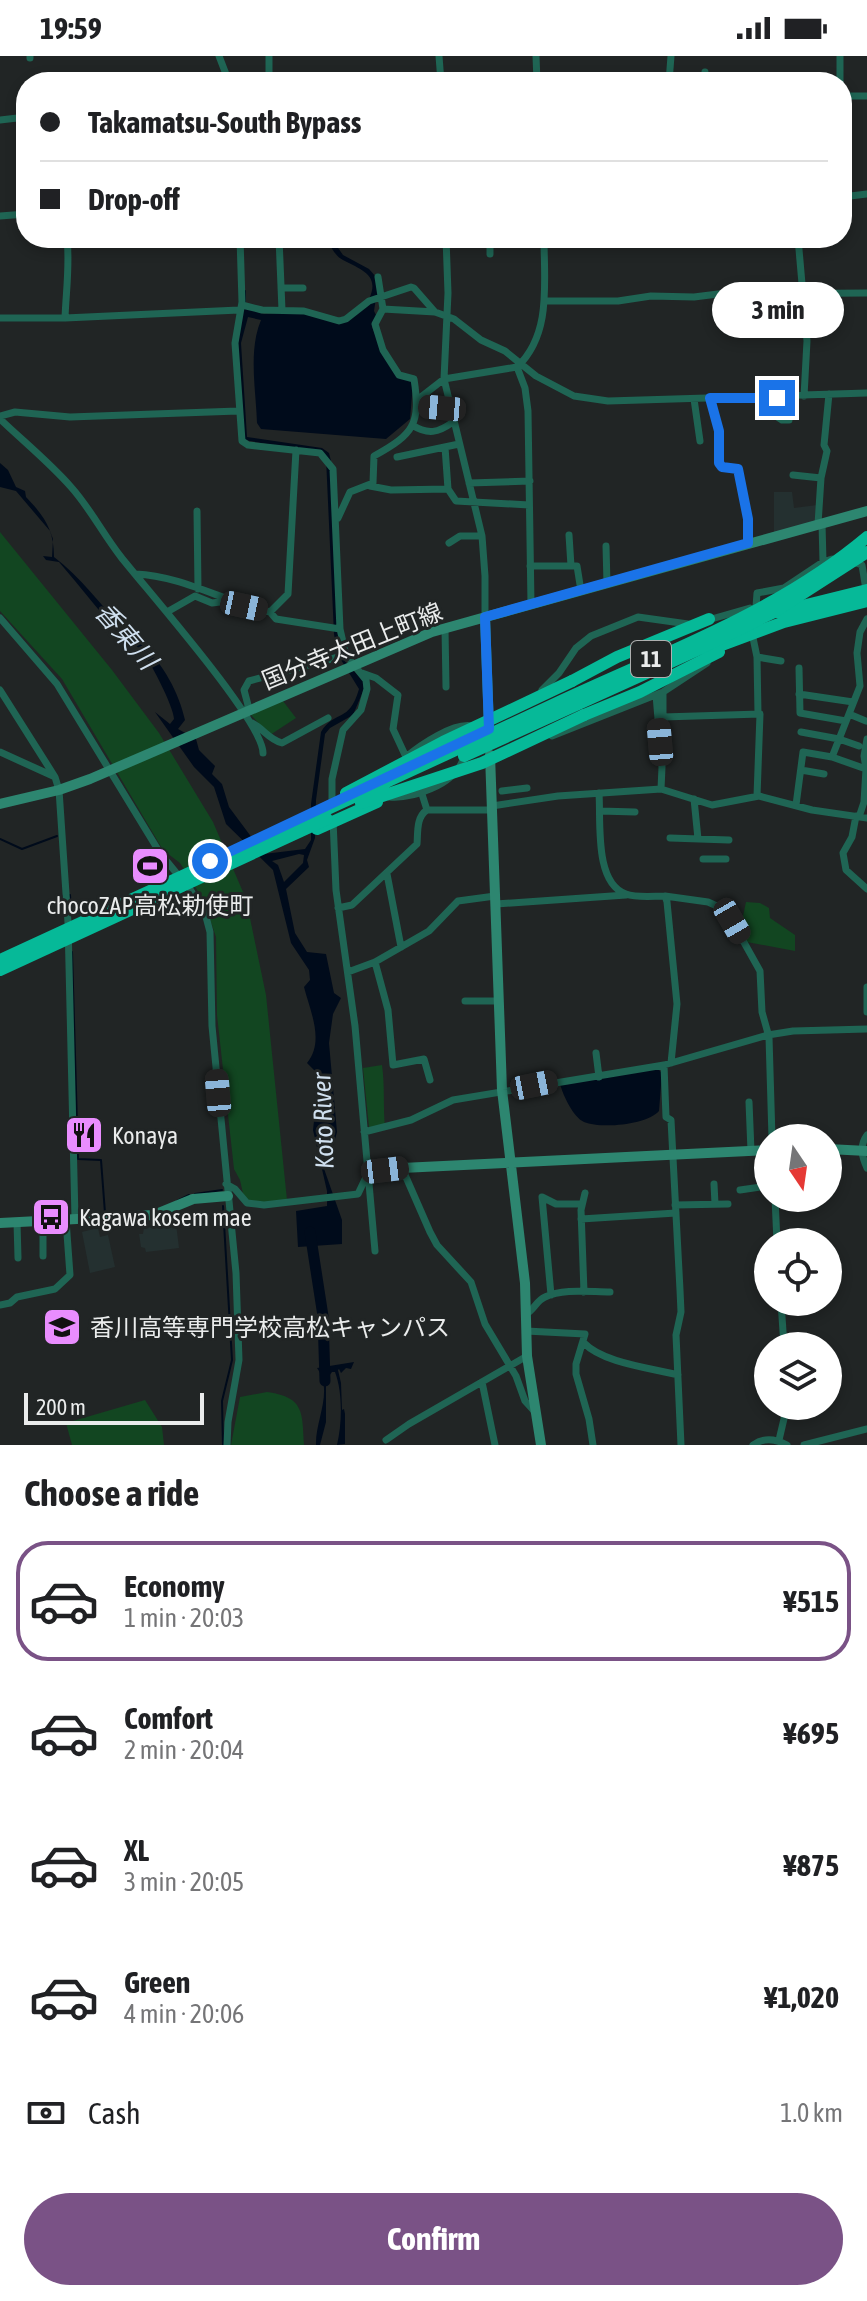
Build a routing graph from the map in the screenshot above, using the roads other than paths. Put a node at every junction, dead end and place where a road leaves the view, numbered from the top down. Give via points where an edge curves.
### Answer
1 (68, 248) edge
2 (240, 248) edge
3 (279, 248) edge
4 (446, 248) edge
5 (490, 248) edge
6 (544, 248) edge
7 (799, 248) edge
8 (490, 254) dead end
9 (378, 277) dead end
10 (281, 288) junction
11 (303, 288) dead end
12 (867, 293) edge
13 (802, 295) junction
14 (375, 300) junction
15 (544, 301) junction
16 (243, 307) junction
17 (383, 309) junction
18 (282, 310) junction
19 (435, 312) junction
20 (445, 316) junction
21 (0, 318) edge
22 (65, 318) junction
23 (518, 366) junction
24 (444, 379) junction
25 (867, 393) edge
26 (829, 394) junction
27 (804, 396) junction
28 (710, 398) junction
29 (777, 398) junction
30 (694, 399) junction
31 (417, 403) junction
32 (449, 405) junction
33 (238, 411) junction
34 (0, 418) edge
35 (789, 420) dead end
36 (453, 422) junction
37 (412, 425) junction
38 (700, 441) dead end
39 (459, 444) junction
40 (445, 447) junction
41 (296, 450) junction
42 (397, 457) dead end
43 (793, 475) dead end
44 (821, 478) junction
45 (530, 481) junction
46 (469, 483) junction
47 (370, 486) junction
48 (448, 489) junction
49 (475, 503) junction
50 (529, 505) junction
51 (197, 511) dead end
52 (867, 511) edge
53 (337, 519) junction
54 (820, 524) junction
55 (569, 535) dead end
56 (482, 536) junction
57 (867, 537) edge
58 (449, 543) dead end
59 (748, 543) junction
60 (606, 546) dead end
61 (867, 552) edge
62 (823, 562) junction
63 (530, 566) junction
64 (571, 566) junction
65 (136, 574) junction
66 (607, 584) junction
67 (198, 589) junction
68 (867, 590) edge
69 (581, 591) junction
70 (221, 598) junction
71 (816, 601) junction
72 (867, 601) edge
73 (531, 604) junction
74 (756, 607) junction
75 (167, 612) junction
76 (270, 612) junction
77 (485, 617) junction
78 (0, 618) edge
79 (709, 619) junction
80 (867, 619) edge
81 (445, 628) junction
82 (337, 629) junction
83 (752, 633) junction
84 (717, 653) junction
85 (757, 657) junction
86 (346, 661) junction
87 (781, 661) dead end
88 (799, 668) dead end
89 (362, 673) junction
90 (446, 687) dead end
91 (863, 688) edge
92 (0, 690) edge
93 (660, 693) junction
94 (799, 694) junction
95 (853, 702) junction
96 (489, 714) junction
97 (758, 714) junction
98 (244, 716) junction
99 (847, 717) junction
100 (328, 718) dead end
101 (660, 718) junction
102 (866, 721) edge
103 (489, 729) junction
104 (801, 732) dead end
105 (839, 739) junction
106 (867, 739) edge
107 (859, 746) dead end
108 (490, 750) junction
109 (263, 753) dead end
110 (4, 754) edge
111 (406, 757) junction
112 (832, 757) junction
113 (0, 760) edge
114 (462, 762) junction
115 (112, 769) junction
116 (866, 769) edge
117 (801, 770) junction
118 (824, 774) dead end
119 (55, 777) junction
120 (366, 788) junction
121 (661, 789) junction
122 (59, 790) junction
123 (421, 791) junction
124 (502, 791) dead end
125 (599, 793) junction
126 (757, 796) junction
127 (388, 797) junction
128 (694, 799) junction
129 (361, 803) junction
130 (522, 803) junction
131 (0, 804) edge
132 (796, 805) junction
133 (328, 806) junction
134 (492, 808) junction
135 (427, 810) junction
136 (600, 811) junction
137 (635, 812) dead end
138 (861, 817) edge
139 (328, 824) junction
140 (281, 830) junction
141 (670, 838) dead end
142 (698, 839) junction
143 (713, 839) junction
144 (729, 840) dead end
145 (726, 859) dead end
146 (387, 874) junction
147 (184, 880) junction
148 (867, 889) edge
149 (628, 895) junction
150 (665, 896) junction
151 (496, 900) junction
152 (338, 908) junction
153 (68, 923) junction
154 (69, 943) junction
155 (401, 947) junction
156 (0, 958) edge
157 (375, 962) junction
158 (348, 972) junction
159 (0, 973) edge
160 (867, 987) edge
161 (465, 1001) dead end
162 (499, 1001) junction
163 (867, 1012) edge
164 (867, 1029) edge
165 (768, 1035) junction
166 (596, 1053) dead end
167 (668, 1064) junction
168 (599, 1077) junction
169 (430, 1080) dead end
170 (502, 1090) junction
171 (749, 1102) dead end
172 (771, 1124) edge
173 (364, 1132) junction
174 (867, 1135) edge
175 (842, 1150) edge
176 (751, 1151) junction
177 (754, 1151) edge
178 (864, 1151) edge
179 (672, 1155) junction
180 (511, 1163) junction
181 (402, 1168) junction
182 (867, 1168) edge
183 (368, 1172) junction
184 (226, 1184) junction
185 (714, 1184) dead end
186 (754, 1188) edge
187 (740, 1190) dead end
188 (585, 1193) dead end
189 (228, 1196) junction
190 (582, 1204) junction
191 (715, 1204) junction
192 (728, 1204) dead end
193 (675, 1209) junction
194 (71, 1219) junction
195 (581, 1219) junction
196 (43, 1221) junction
197 (17, 1222) junction
198 (0, 1223) edge
199 (375, 1251) dead end
200 (43, 1256) dead end
201 (18, 1258) dead end
202 (584, 1292) junction
203 (610, 1292) dead end
204 (551, 1295) junction
205 (0, 1305) edge
206 (526, 1314) junction
207 (526, 1331) junction
208 (584, 1343) junction
209 (527, 1356) junction
210 (510, 1366) junction
211 (678, 1375) junction
212 (482, 1382) junction
213 (535, 1412) junction
214 (784, 1420) edge
215 (867, 1429) edge
216 (386, 1440) dead end
217 (779, 1440) junction
218 (227, 1445) edge
219 (495, 1445) edge
220 (541, 1445) edge
221 (593, 1445) edge
222 (681, 1445) edge
223 (753, 1445) edge
224 (787, 1445) edge
225 (804, 1445) edge

1 - 22 street
2 - 16 street
3 - 10 street
4 - 20 street
5 - 8 street
6 - 15 street
7 - 13 street
9 - 14 street
10 - 11 street
10 - 18 street
12 - 13 street
13 - 15 street
13 - 27 street via 807,341
14 - 17 street
14 - 18 street via 339,321
14 - 19 street via 414,288
15 - 23 street via 540,332
16 - 18 street
16 - 22 street
16 - 33 street via 235,343
17 - 19 street
17 - 31 street via 375,324 383,350 399,375 414,379
19 - 20 street
20 - 23 street via 505,351
20 - 24 street
21 - 22 street
23 - 24 street
23 - 30 street via 574,396 608,401
23 - 45 street via 528,411
24 - 31 street
24 - 32 street
25 - 26 street
26 - 27 street
26 - 44 street
27 - 29 street
28 - 29 street
28 - 30 street
28 - 59 street via 720,441 719,463 738,469
29 - 35 street via 776,416
30 - 38 street
31 - 32 street
31 - 37 street
32 - 36 street
33 - 34 street via 70,417 15,412
33 - 41 street via 245,444
34 - 65 street via 71,487
36 - 37 street via 429,433
36 - 39 street
37 - 47 street via 403,440 374,456
39 - 40 street
39 - 46 street
40 - 42 street
40 - 48 street
41 - 53 street via 320,453 329,466
41 - 76 street via 288,594
43 - 44 street
44 - 54 street
45 - 46 street
45 - 50 street
46 - 49 street
47 - 48 street
47 - 53 street via 350,492
48 - 49 street via 456,501
49 - 50 street
49 - 56 street
50 - 63 street
51 - 67 street
52 - 54 street, 国分寺太田上町線
53 - 82 street
54 - 59 street, 国分寺太田上町線
54 - 62 street
55 - 64 street
56 - 58 street via 460,536
56 - 77 street
57 - 140 highway, bridge via 769,603
59 - 66 street, 国分寺太田上町線
60 - 66 street
61 - 129 highway, bridge via 812,590 735,631
62 - 68 street via 859,563
62 - 74 street via 784,588 757,593
63 - 64 street
63 - 73 street
64 - 69 street via 577,566
65 - 67 street
65 - 75 street
66 - 69 street, 国分寺太田上町線
67 - 70 street
68 - 71 highway, 11
69 - 73 street, 国分寺太田上町線
70 - 75 street via 212,603 195,596
70 - 76 street
71 - 74 street
71 - 103 highway, 11 via 671,650
72 - 83 highway, 11
73 - 77 street, 国分寺太田上町線
74 - 79 street
75 - 98 street
76 - 82 street via 276,619
77 - 81 street, 国分寺太田上町線
77 - 96 street
78 - 115 street via 57,684
79 - 96 street via 687,624 629,619 583,641 544,689
79 - 140 highway, bridge via 617,657 443,742
80 - 91 street via 857,653
81 - 86 street, 国分寺太田上町線
81 - 90 street
82 - 86 street
83 - 84 highway
83 - 85 street
83 - 108 highway, 11
84 - 93 street
84 - 129 highway, bridge via 482,763
85 - 87 street
85 - 97 street
86 - 89 street
86 - 98 street, 国分寺太田上町線
86 - 98 street via 249,681
88 - 94 street
89 - 111 street via 398,695 393,729
89 - 133 street via 366,697 343,730
91 - 95 street
92 - 119 street
93 - 101 street
93 - 108 street via 510,755
94 - 95 street
94 - 99 street via 800,713
95 - 99 street
96 - 103 street
97 - 101 street
97 - 126 street
98 - 100 street via 270,740 282,743
98 - 109 street via 261,739
98 - 115 street, 国分寺太田上町線
99 - 102 street
99 - 105 street
101 - 121 street
103 - 108 street
103 - 111 street via 463,725
103 - 120 highway, 11
104 - 105 street
105 - 107 street
105 - 112 street
106 - 116 street
108 - 114 highway, 11
108 - 134 street
110 - 113 street
110 - 119 street
111 - 120 street
112 - 116 street
112 - 117 street via 803,752
114 - 123 street via 446,782
114 - 127 highway, 11
115 - 122 street, 国分寺太田上町線
115 - 147 street via 160,853
116 - 138 street
117 - 118 street
117 - 132 street
119 - 122 street
120 - 133 highway, 11
121 - 125 street
121 - 128 street
122 - 131 street, 国分寺太田上町線
122 - 153 street
123 - 127 street
123 - 135 street
124 - 130 street via 524,788
125 - 130 street
125 - 136 street
126 - 128 street via 712,805
126 - 132 street
127 - 139 highway, 11
128 - 142 street
129 - 159 highway, bridge
130 - 134 street
132 - 138 street
133 - 139 street
133 - 147 highway, 11, bridge
134 - 135 street
134 - 151 street
135 - 146 street via 417,844
136 - 137 street
136 - 149 street via 607,879
138 - 148 street via 843,853 846,870
139 - 147 highway, 11, bridge
139 - 152 street
140 - 156 highway, bridge
141 - 142 street
142 - 143 street
143 - 144 street
143 - 145 street via 708,859
146 - 152 street via 352,905
146 - 155 street
147 - 153 highway, 11
147 - 154 highway, 11
147 - 184 street via 205,913 210,932
149 - 150 street
149 - 151 street
150 - 165 street via 714,904 732,921 760,971
150 - 167 street via 677,1004
151 - 155 street via 458,901 429,931
151 - 162 street
152 - 158 street
153 - 154 street
153 - 156 highway, 11
154 - 159 highway, 11
154 - 194 street
155 - 157 street
157 - 158 street
157 - 169 street via 388,1010 393,1065 424,1059
158 - 173 street
160 - 163 street
161 - 162 street
162 - 170 street
164 - 165 street
165 - 167 street
165 - 172 street
166 - 168 street
167 - 168 street
167 - 179 street via 666,1117 671,1120
168 - 170 street
170 - 173 street via 453,1100 395,1126
170 - 180 street
171 - 176 street
173 - 183 street
174 - 178 street
175 - 178 street
176 - 177 street
176 - 179 street
178 - 182 street
179 - 180 street
179 - 193 street
180 - 181 street
180 - 206 street
181 - 183 street
181 - 210 street via 437,1245 471,1282 485,1324
183 - 184 street via 358,1194 264,1205 247,1203
183 - 199 street
184 - 189 street
185 - 191 street
186 - 187 street
188 - 190 street
189 - 194 street via 193,1199 154,1215
189 - 218 street via 239,1342
190 - 195 street
190 - 204 street via 556,1204 542,1197
191 - 192 street
191 - 193 street
193 - 195 street
193 - 211 street via 681,1312
194 - 196 street
194 - 205 street via 70,1275 55,1289
195 - 202 street
196 - 197 street
196 - 200 street
197 - 198 street
197 - 201 street
202 - 203 street
202 - 204 street
204 - 206 street
206 - 207 street
207 - 208 street via 585,1334
207 - 209 street
208 - 211 street via 614,1359
208 - 221 street via 576,1374
209 - 210 street
209 - 213 street
210 - 212 street
210 - 213 street
211 - 222 street
212 - 216 street
212 - 219 street
213 - 220 street
214 - 217 street
215 - 225 street
217 - 223 street
217 - 224 street

